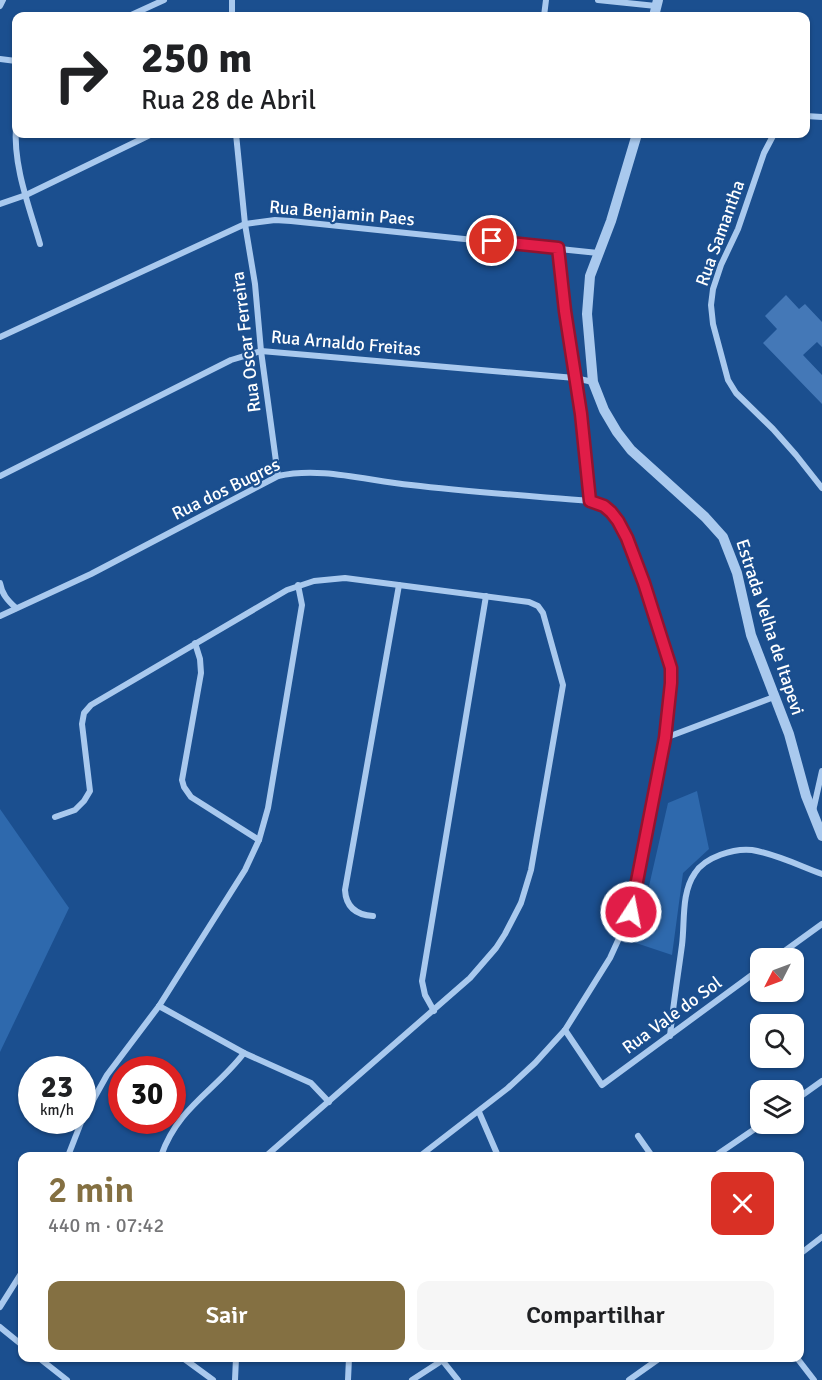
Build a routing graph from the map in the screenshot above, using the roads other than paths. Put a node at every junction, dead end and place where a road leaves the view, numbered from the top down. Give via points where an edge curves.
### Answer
1 (3, 0) edge
2 (164, 0) edge
3 (598, 0) edge
4 (0, 6) edge
5 (656, 7) edge
6 (138, 12) edge
7 (15, 138) edge
8 (144, 138) edge
9 (236, 138) edge
10 (636, 138) edge
11 (772, 138) edge
12 (26, 195) junction
13 (0, 204) edge
14 (245, 224) junction
15 (40, 244) dead end
16 (558, 248) junction
17 (598, 253) junction
18 (0, 337) edge
19 (261, 351) junction
20 (574, 378) junction
21 (593, 382) junction
22 (0, 476) edge
23 (278, 476) junction
24 (822, 488) edge
25 (590, 501) junction
26 (0, 583) edge
27 (298, 585) junction
28 (399, 585) junction
29 (486, 596) junction
30 (16, 608) junction
31 (0, 616) edge
32 (195, 643) junction
33 (774, 697) junction
34 (665, 738) junction
35 (822, 771) edge
36 (812, 814) junction
37 (55, 817) dead end
38 (822, 835) edge
39 (259, 840) junction
40 (822, 874) edge
41 (373, 916) dead end
42 (822, 924) edge
43 (789, 948) edge
44 (750, 976) edge
45 (159, 1006) junction
46 (434, 1011) junction
47 (565, 1030) junction
48 (670, 1036) junction
49 (244, 1053) junction
50 (822, 1081) edge
51 (804, 1094) edge
52 (96, 1095) edge
53 (329, 1102) junction
54 (479, 1112) junction
55 (750, 1132) edge
56 (77, 1134) edge
57 (638, 1136) dead end
58 (70, 1152) edge
59 (163, 1152) edge
60 (271, 1152) edge
61 (425, 1152) edge
62 (496, 1152) edge
63 (649, 1152) edge
64 (721, 1152) edge
65 (822, 1237) edge
66 (804, 1251) edge
67 (18, 1278) edge
68 (0, 1307) edge
69 (0, 1327) edge
70 (18, 1342) edge
71 (44, 1362) edge
72 (188, 1362) edge
73 (236, 1362) edge
74 (349, 1362) edge
75 (439, 1362) edge
76 (446, 1362) edge
77 (654, 1362) edge
78 (800, 1362) edge
79 (67, 1380) edge
80 (213, 1380) edge
81 (235, 1380) edge
82 (348, 1380) edge
83 (412, 1380) edge
84 (458, 1380) edge
85 (629, 1380) edge
86 (814, 1380) edge

1 - 4 street
2 - 6 street
3 - 5 street
7 - 12 street
8 - 12 street
9 - 14 street, Rua Oscar Ferreira
10 - 17 street, Estrada Velha de Itapevi
11 - 24 street, Rua Samantha via 713,289 713,324 728,380 736,393 773,429
12 - 13 street
12 - 15 street
14 - 16 street, Rua Benjamin Paes via 291,221
14 - 18 street, Rua Benjamin Paes
14 - 19 street, Rua Oscar Ferreira
16 - 17 street, Rua Benjamin Paes
16 - 20 street
17 - 21 street, Estrada Velha de Itapevi via 587,295
19 - 20 street, Rua Arnaldo Freitas
19 - 22 street, Rua Arnaldo Freitas via 231,360
19 - 23 street, Rua Oscar Ferreira
20 - 21 street, Rua Arnaldo Freitas
20 - 25 street
21 - 33 street, Estrada Velha de Itapevi via 604,410 631,450 723,537
23 - 25 street, Rua dos Bugres via 328,474
23 - 30 street, Rua dos Bugres
25 - 34 street via 604,506 618,521 667,653 671,683
26 - 30 street via 7,600
27 - 28 street via 345,578
27 - 32 street
27 - 39 street via 302,605 268,808
28 - 29 street
28 - 41 street via 345,890 348,904 355,912
29 - 46 street via 422,981
29 - 46 street via 529,602 540,609 563,685 531,870 521,903 483,964
30 - 31 street, Rua dos Bugres
32 - 37 street via 87,709 82,724 90,791 75,810
32 - 39 street via 201,674 182,780 184,787 191,798
33 - 34 street
33 - 36 street, Estrada Velha de Itapevi
34 - 47 street via 631,912 610,958
35 - 36 street
36 - 38 street, Estrada Velha de Itapevi
39 - 45 street via 246,870
40 - 48 street via 750,850 722,854 696,870 686,896
42 - 43 street
44 - 48 street, Rua Vale do Sol
45 - 49 street
45 - 52 street
46 - 53 street
47 - 48 street, Rua Vale do Sol via 602,1085
47 - 54 street via 536,1063
49 - 53 street via 311,1083
49 - 59 street via 187,1111
50 - 51 street
53 - 60 street
54 - 61 street
54 - 62 street
55 - 64 street
56 - 58 street
57 - 63 street
65 - 66 street
67 - 68 street
69 - 70 street
71 - 79 street
72 - 80 street
73 - 81 street
74 - 82 street
75 - 83 street
76 - 84 street
77 - 85 street
78 - 86 street

